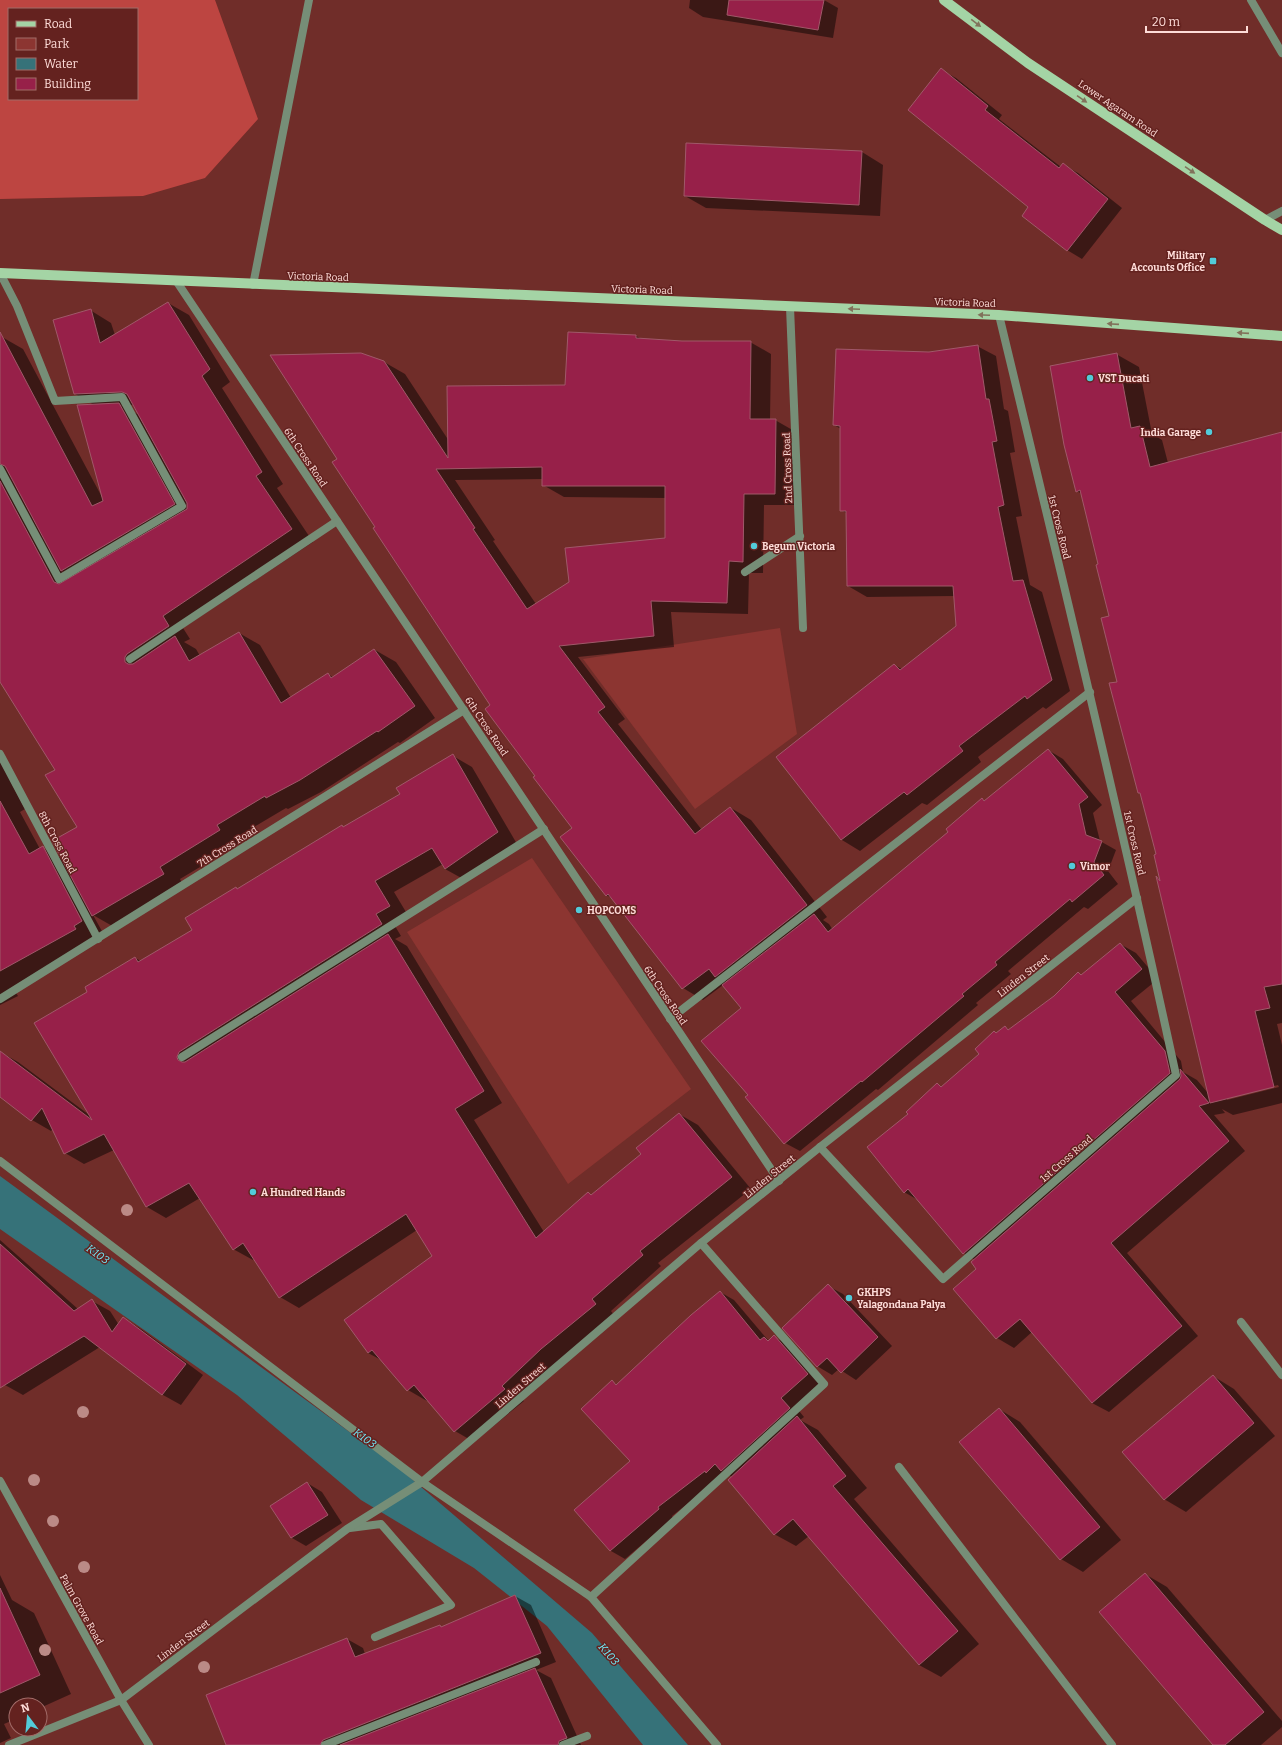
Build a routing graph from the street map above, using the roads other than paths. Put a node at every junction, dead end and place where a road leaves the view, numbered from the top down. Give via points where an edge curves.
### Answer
1 (309, 0) edge
2 (944, 0) edge
3 (1251, 0) edge
4 (1282, 53) edge
5 (1282, 211) edge
6 (1264, 220) junction
7 (1282, 230) edge
8 (0, 273) edge
9 (177, 282) junction
10 (252, 285) junction
11 (790, 307) junction
12 (999, 315) junction
13 (1282, 336) edge
14 (0, 469) edge
15 (337, 521) junction
16 (800, 536) junction
17 (745, 572) dead end
18 (803, 628) dead end
19 (130, 659) dead end
20 (1090, 692) junction
21 (464, 710) junction
22 (0, 754) edge
23 (544, 829) junction
24 (1137, 898) junction
25 (98, 939) junction
26 (0, 999) edge
27 (670, 1019) junction
28 (182, 1056) dead end
29 (820, 1147) junction
30 (0, 1161) edge
31 (779, 1182) junction
32 (701, 1243) junction
33 (1241, 1322) dead end
34 (1282, 1375) edge
35 (899, 1467) dead end
36 (0, 1481) edge
37 (422, 1482) junction
38 (350, 1527) junction
39 (591, 1598) junction
40 (375, 1637) dead end
41 (536, 1662) dead end
42 (122, 1700) junction
43 (586, 1736) dead end
44 (9, 1745) edge
45 (149, 1745) edge
46 (325, 1745) edge
47 (563, 1745) edge
48 (717, 1745) edge
49 (1112, 1745) edge

1 - 10 street
2 -> 6 main road, Lower Agaram Road via 1028,63
3 - 4 street
5 - 6 street
6 - 7 main road, Lower Agaram Road
8 - 9 main road, Victoria Road
8 - 14 street via 17,306 55,401 122,397 182,506 59,579
9 - 10 main road, Victoria Road
9 - 15 street, 6th Cross Road
10 - 11 main road, Victoria Road
12 -> 11 main road, Victoria Road
11 - 16 street, 2nd Cross Road
13 -> 12 main road, Victoria Road
12 - 20 street, 1st Cross Road
15 - 19 street
15 - 21 street, 6th Cross Road
16 - 17 street
16 - 18 street, 2nd Cross Road
20 - 24 street, 1st Cross Road
20 - 27 street
21 - 23 street, 6th Cross Road
21 - 25 street, 7th Cross Road
22 - 25 street, 8th Cross Road
23 - 27 street, 6th Cross Road
23 - 28 street
24 - 29 street, Linden Street
24 - 29 street, 1st Cross Road via 1176,1075 943,1279
25 - 26 street, 7th Cross Road
27 - 31 street, 6th Cross Road
29 - 31 street, Linden Street
30 - 37 street
31 - 32 street, Linden Street
32 - 37 street, Linden Street
32 - 39 street via 824,1384
33 - 34 street
35 - 49 street
36 - 42 street, Palm Grove Road
37 - 38 street, Linden Street
37 - 39 street
38 - 40 street via 381,1524 451,1605
38 - 42 street, Linden Street
39 - 48 street
41 - 46 street
42 - 44 street, Linden Street
42 - 45 street, Palm Grove Road
43 - 47 street

